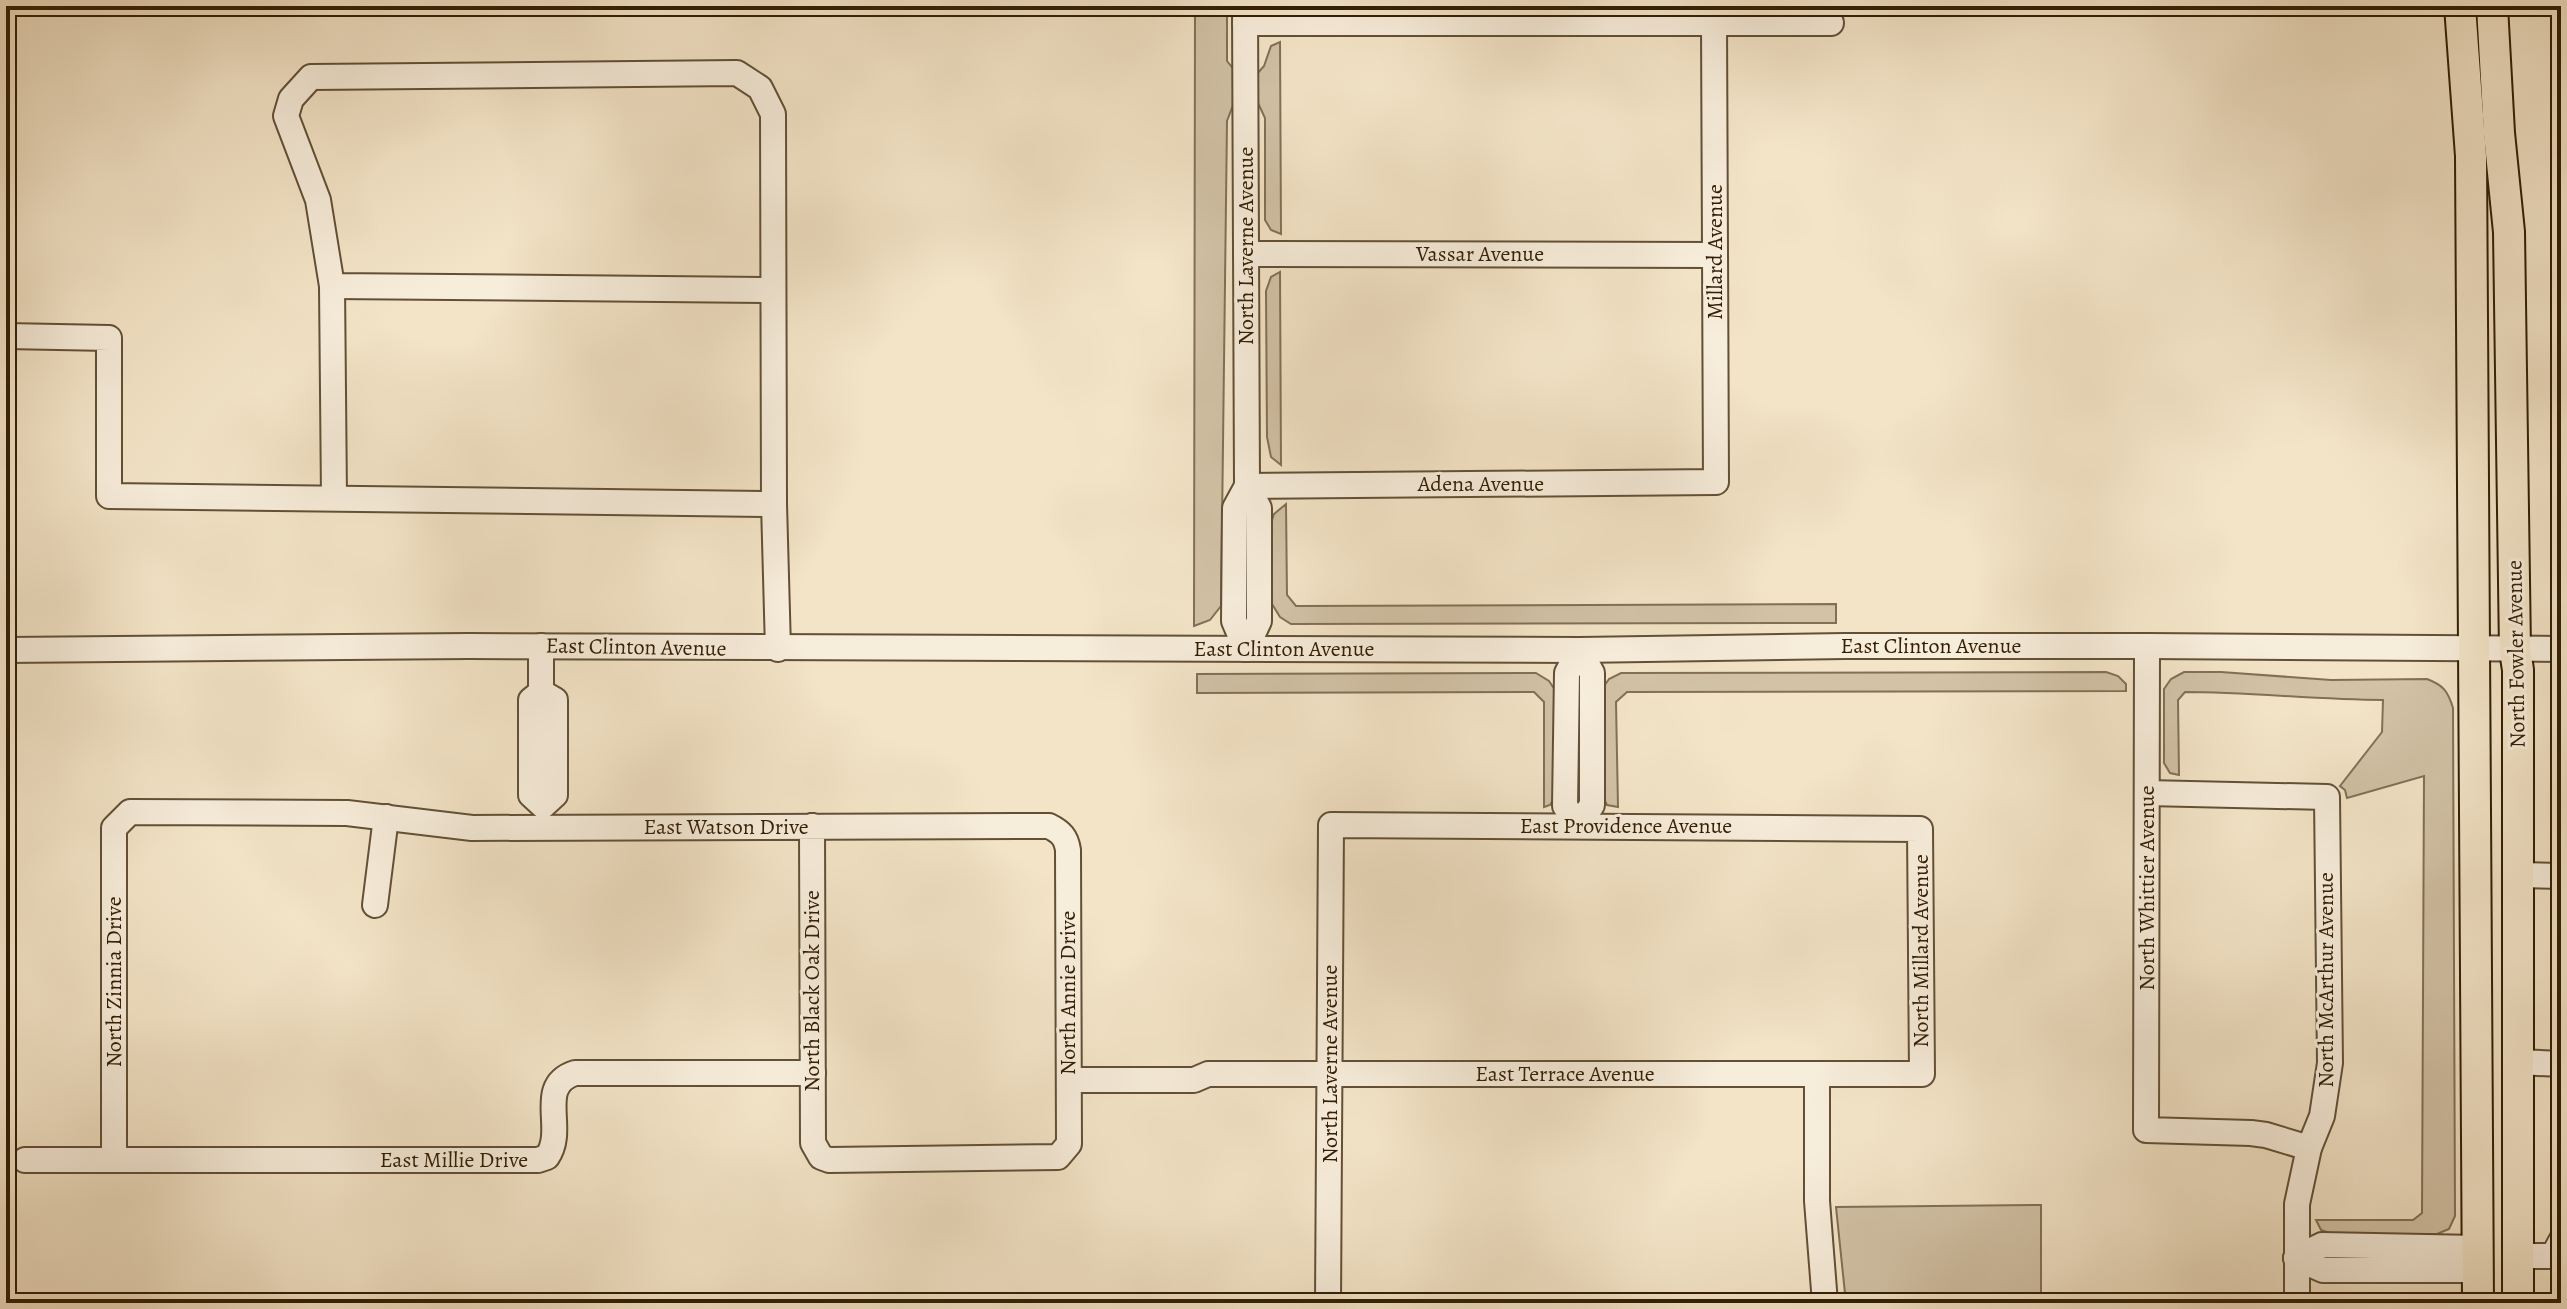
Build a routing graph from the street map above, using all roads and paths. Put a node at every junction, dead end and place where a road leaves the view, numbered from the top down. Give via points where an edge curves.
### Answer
1 (2460, 6) edge
2 (2492, 6) edge
3 (1245, 15) edge
4 (1714, 22) junction
5 (1831, 23) dead end
6 (1246, 254) junction
7 (1715, 255) junction
8 (332, 286) junction
9 (773, 290) junction
10 (6, 336) edge
11 (1716, 482) joint
12 (1247, 486) junction
13 (334, 498) junction
14 (774, 504) junction
15 (541, 646) junction
16 (2147, 646) junction
17 (778, 649) junction
18 (1246, 649) junction
19 (2473, 649) junction
20 (2561, 649) edge
21 (6, 650) edge
22 (1579, 650) junction
23 (2515, 650) junction
24 (2147, 793) junction
25 (130, 812) joint
26 (544, 816) junction
27 (386, 817) junction
28 (1331, 825) joint
29 (1578, 825) junction
30 (812, 826) junction
31 (1920, 829) joint
32 (1062, 835) joint
33 (2519, 875) junction
34 (2561, 876) edge
35 (375, 905) dead end
36 (2518, 1062) junction
37 (2561, 1064) edge
38 (813, 1073) junction
39 (1329, 1074) junction
40 (1817, 1074) junction
41 (1922, 1074) joint
42 (1069, 1080) junction
43 (2309, 1148) junction
44 (1065, 1151) joint
45 (114, 1159) junction
46 (25, 1160) dead end
47 (2558, 1255) edge
48 (2518, 1256) junction
49 (2296, 1258) junction
50 (2478, 1259) junction
51 (1328, 1303) edge
52 (1825, 1303) edge
53 (2297, 1303) edge
54 (2478, 1303) edge
55 (2496, 1303) edge
56 (2518, 1303) edge

1 - 19 main road, North Fowler Avenue via 2471,156
2 - 23 main road, North Fowler Avenue via 2509,232
3 - 4 street
3 - 6 street, North Laverne Avenue
4 - 5 street
4 - 7 street, Millard Avenue
6 - 7 street, Vassar Avenue
6 - 12 street, North Laverne Avenue
7 - 11 street, Millard Avenue
8 - 9 street
8 - 9 street via 318,200 286,116 291,99 311,77 737,73 760,88 773,114
8 - 13 street
9 - 14 street
10 - 13 street via 109,338 109,496
11 - 12 street, Adena Avenue
12 - 18 street, North Laverne Avenue via 1235,508 1234,607
13 - 14 street
14 - 17 street
15 - 17 street, East Clinton Avenue
15 - 21 street, East Clinton Avenue
15 - 26 street via 541,692 531,700 531,795
16 - 19 street, East Clinton Avenue
16 - 22 street, East Clinton Avenue
16 - 24 street, North Whittier Avenue
17 - 18 street, East Clinton Avenue
18 - 22 street, East Clinton Avenue
19 - 23 street, East Clinton Avenue
19 - 50 main road, North Fowler Avenue
20 - 23 street, East Clinton Avenue
22 - 29 street via 1592,673 1592,805
23 - 33 main road, North Fowler Avenue
24 - 43 street, North Whittier Avenue via 2146,1130 2251,1133
24 - 43 street, North McArthur Avenue via 2327,797 2330,1063 2322,1116
25 - 27 street, East Watson Drive
25 - 45 street, North Zinnia Drive via 114,828
26 - 27 street, East Watson Drive via 454,827
26 - 30 street, East Watson Drive
27 - 35 street
28 - 29 street, East Providence Avenue
28 - 39 street, North Laverne Avenue
29 - 31 street, East Providence Avenue
30 - 32 street, East Watson Drive via 1049,826
30 - 38 street, North Black Oak Drive
31 - 41 street, North Millard Avenue
32 - 42 street, North Annie Drive via 1068,850
33 - 34 street
33 - 36 main road, North Fowler Avenue
36 - 37 street
36 - 48 main road, North Fowler Avenue
38 - 44 street, North Black Oak Drive via 813,1143 818,1155 829,1160 1048,1158
38 - 45 street, East Millie Drive via 564,1076 554,1092 552,1150 538,1160
39 - 40 street, East Terrace Avenue
39 - 42 street, East Terrace Avenue
39 - 51 street, North Laverne Avenue
40 - 41 street, East Terrace Avenue
40 - 52 street via 1817,1201
42 - 44 street, North Annie Drive
43 - 49 street, North McArthur Avenue via 2297,1204
45 - 46 street, East Millie Drive
47 - 48 street
48 - 56 main road, North Fowler Avenue
49 - 50 street via 2322,1245
49 - 53 street, North McArthur Avenue
50 - 54 main road, North Fowler Avenue
50 - 55 main road via 2493,1262

